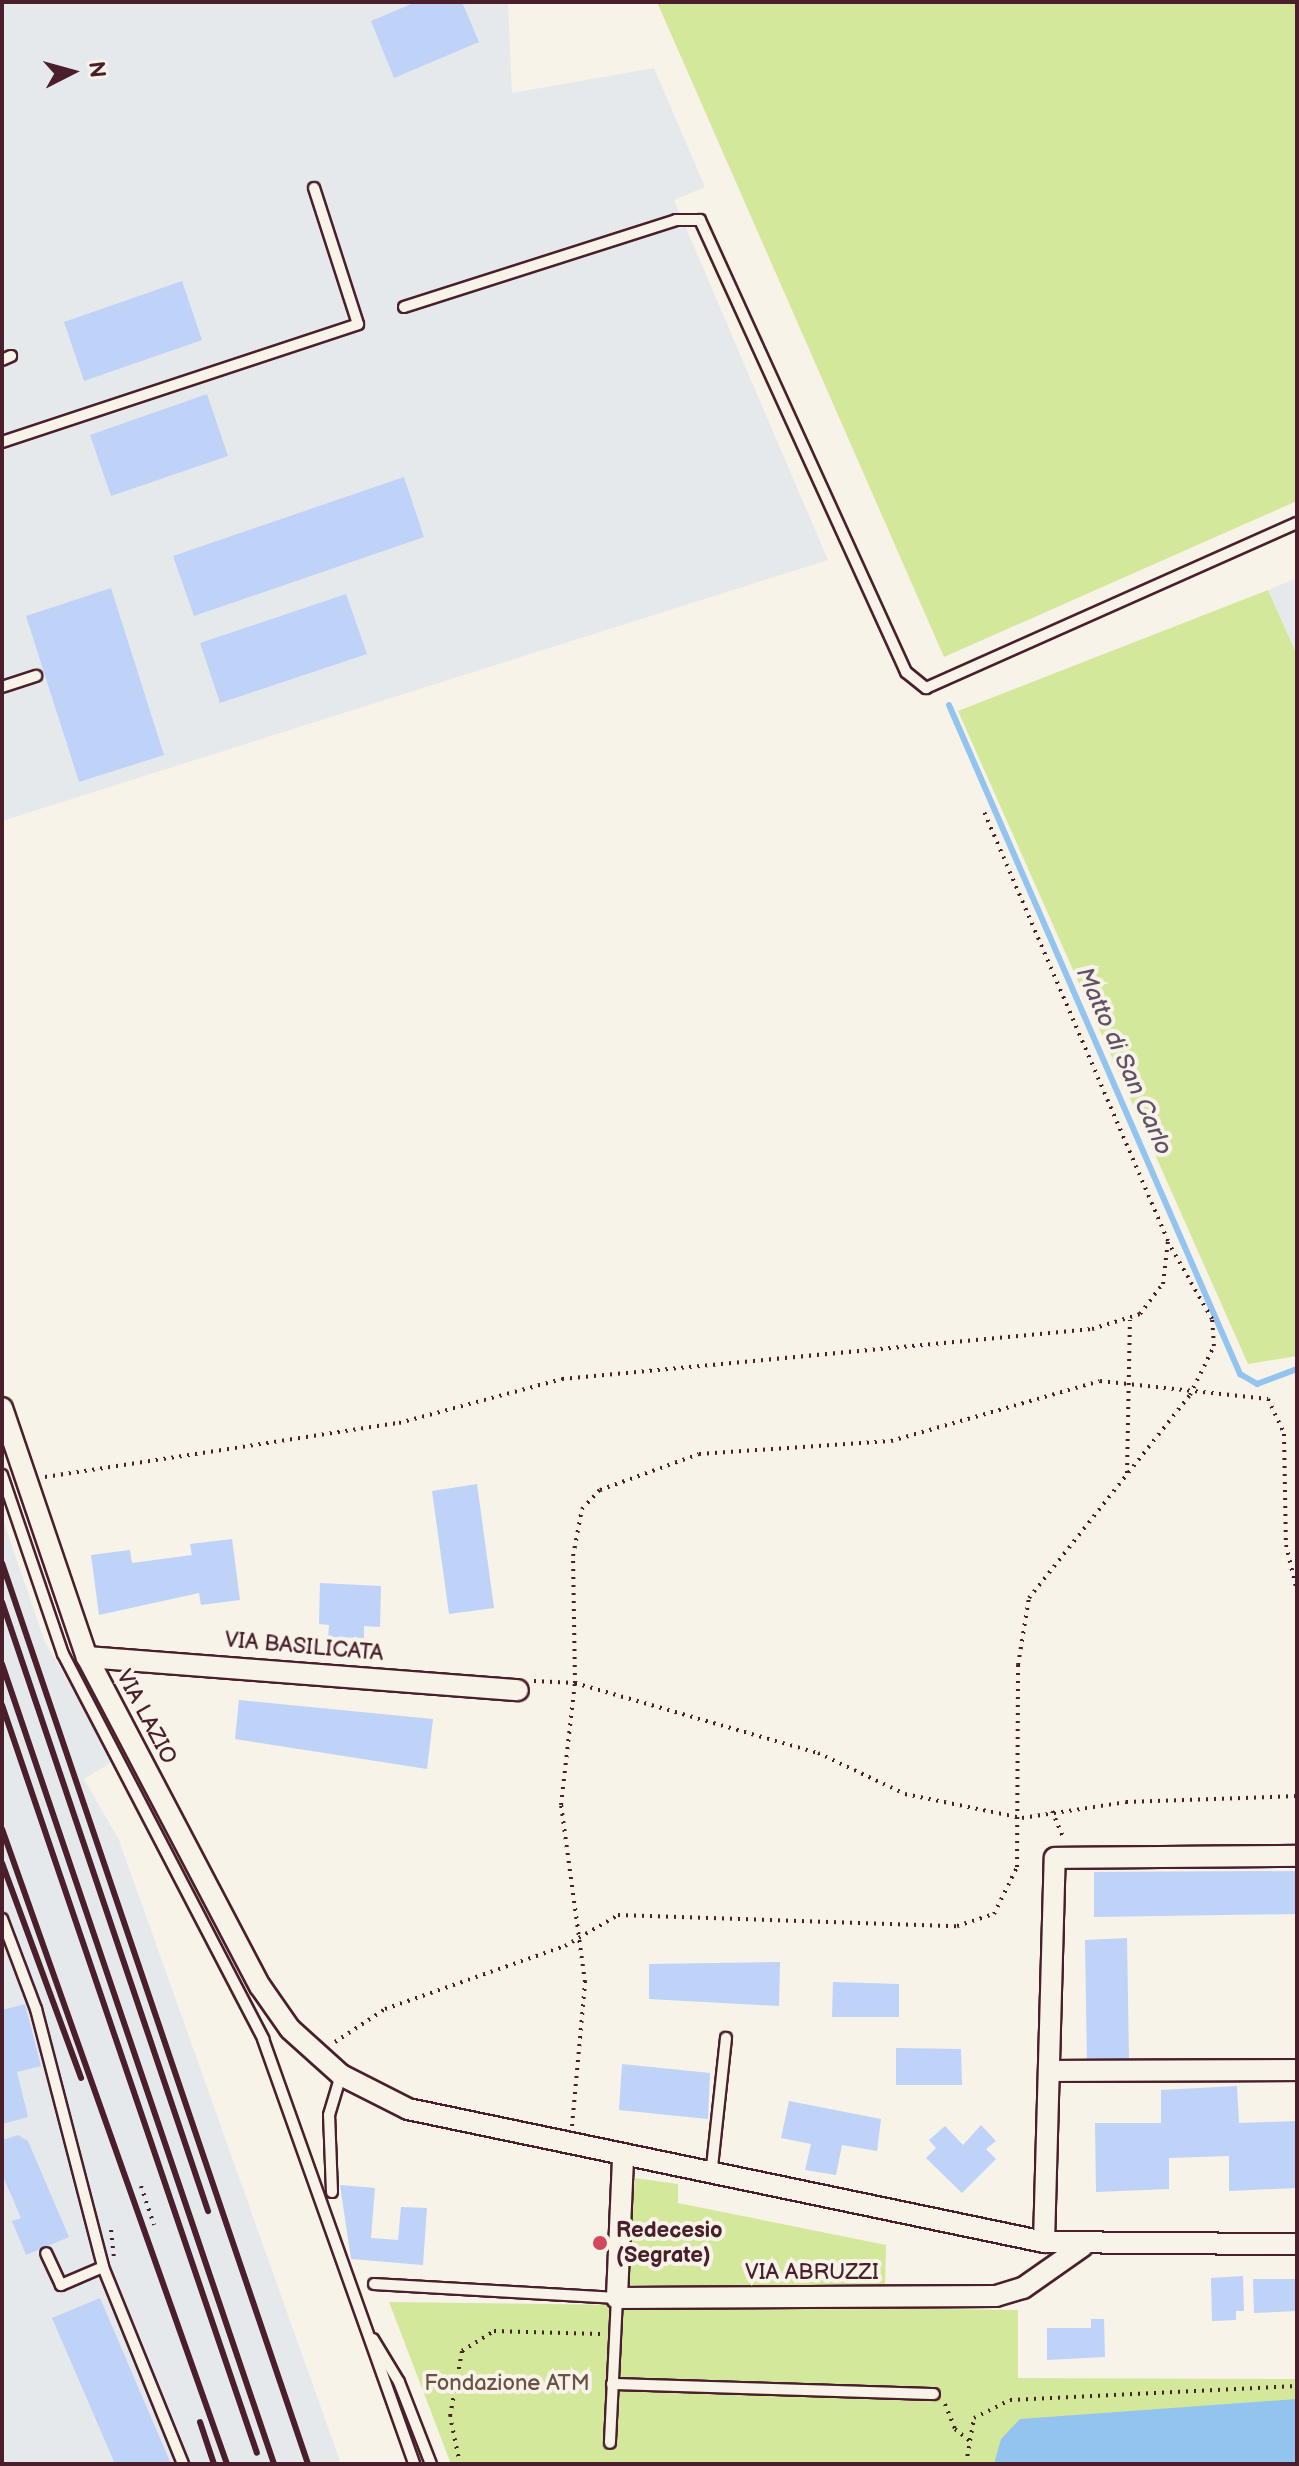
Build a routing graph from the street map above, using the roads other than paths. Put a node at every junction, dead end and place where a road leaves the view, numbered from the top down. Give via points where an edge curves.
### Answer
1 (314, 188) dead end
2 (404, 307) dead end
3 (2, 442) edge
4 (1297, 523) edge
5 (36, 676) dead end
6 (2, 687) edge
7 (2, 1408) edge
8 (2, 1475) edge
9 (87, 1657) junction
10 (518, 1690) road end
11 (1297, 1856) edge
12 (2, 1919) edge
13 (726, 2038) dead end
14 (1297, 2070) edge
15 (1050, 2071) junction
16 (341, 2075) junction
17 (623, 2159) junction
18 (711, 2177) junction
19 (332, 2192) dead end
20 (1044, 2242) junction
21 (1297, 2244) edge
22 (1083, 2246) junction
23 (46, 2253) dead end
24 (103, 2267) junction
25 (374, 2284) dead end
26 (617, 2298) junction
27 (361, 2320) junction
28 (612, 2384) junction
29 (934, 2394) road end
30 (610, 2443) dead end
31 (183, 2464) edge
32 (414, 2464) edge
33 (431, 2464) edge

1 - 3 lane via 358,324
2 - 4 lane via 676,220 700,220 906,672 926,688
5 - 6 lane
7 - 9 street, VIA LAZIO
8 - 27 lane via 63,1654 263,2039
9 - 10 street, VIA BASILICATA
9 - 16 street, VIA LAZIO via 260,1986 290,2029
11 - 15 street via 1066,1854 1054,1862
12 - 24 lane via 36,2009
13 - 18 lane
14 - 15 street
15 - 20 street
16 - 17 street via 408,2109
16 - 19 lane via 329,2115
17 - 18 street
17 - 26 street
18 - 20 street
20 - 22 street
21 - 22 street
22 - 26 street, VIA ABRUZZI via 1023,2288 996,2296
23 - 24 lane via 61,2285
24 - 31 lane
25 - 26 lane
26 - 28 lane
27 - 32 lane
27 - 33 lane via 399,2382
28 - 29 lane
28 - 30 lane

